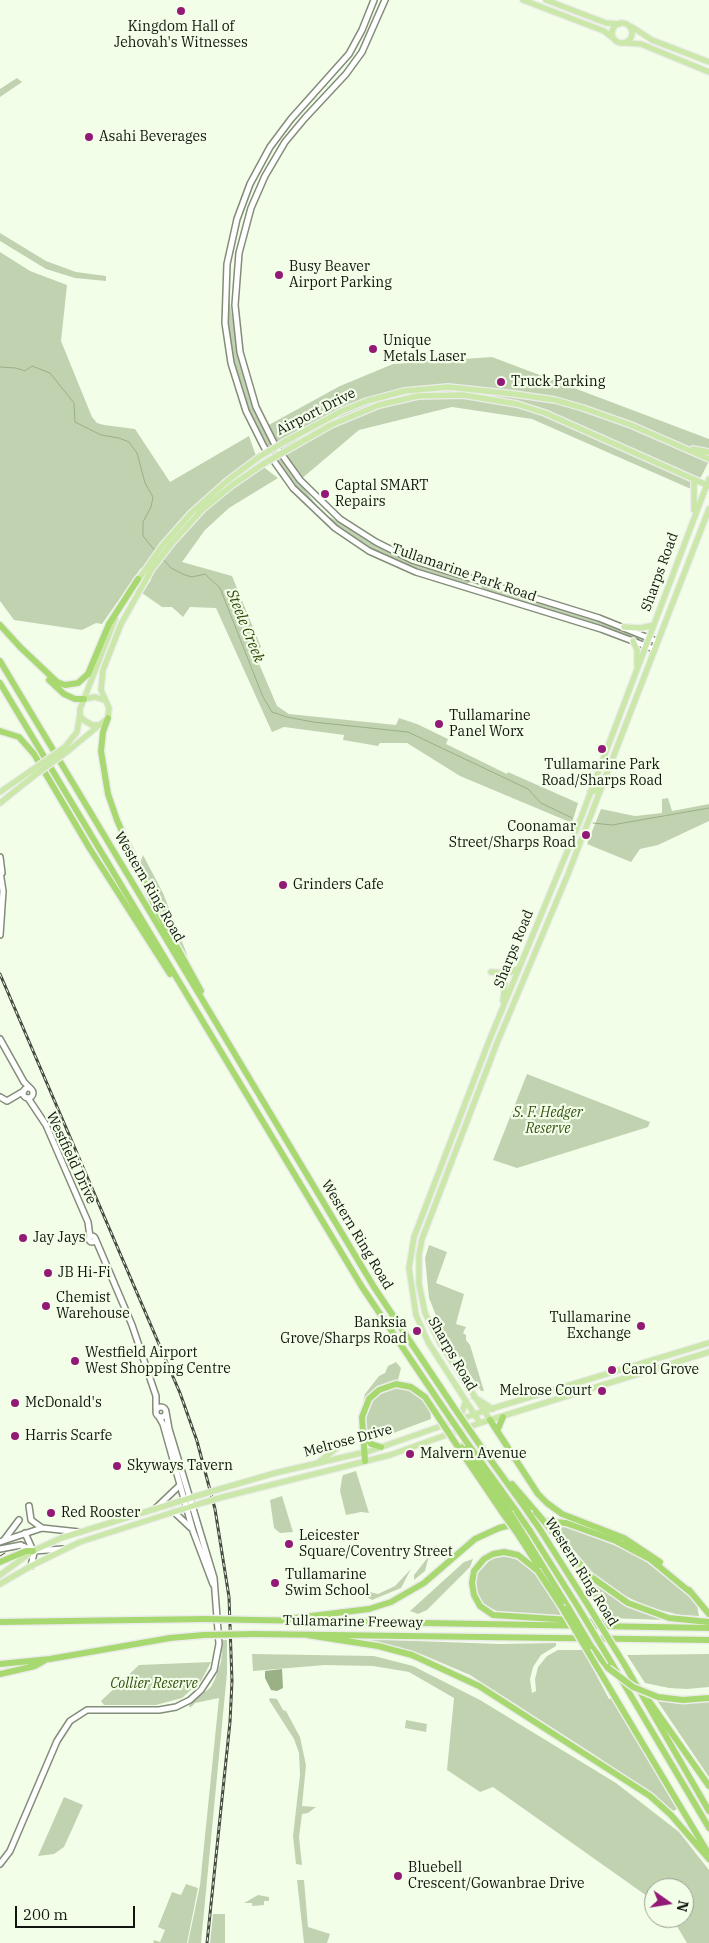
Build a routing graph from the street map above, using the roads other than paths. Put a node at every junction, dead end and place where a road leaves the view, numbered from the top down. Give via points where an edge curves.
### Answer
1 (374, 0) edge
2 (385, 0) edge
3 (523, 0) edge
4 (546, 0) edge
5 (619, 24) junction
6 (632, 27) junction
7 (614, 38) junction
8 (626, 43) junction
9 (709, 62) edge
10 (709, 72) edge
11 (684, 448) junction
12 (709, 452) edge
13 (709, 459) edge
14 (694, 480) junction
15 (708, 484) edge
16 (709, 509) edge
17 (693, 519) junction
18 (170, 540) junction
19 (145, 575) junction
20 (138, 579) junction
21 (0, 625) edge
22 (654, 625) junction
23 (624, 627) junction
24 (649, 638) junction
25 (633, 641) junction
26 (656, 641) junction
27 (19, 646) junction
28 (646, 646) junction
29 (654, 649) junction
30 (0, 660) edge
31 (637, 670) junction
32 (0, 682) edge
33 (84, 699) junction
34 (105, 701) junction
35 (80, 714) junction
36 (108, 718) junction
37 (103, 724) junction
38 (0, 732) edge
39 (66, 749) junction
40 (34, 772) junction
41 (605, 780) junction
42 (0, 792) edge
43 (590, 792) junction
44 (9, 794) junction
45 (0, 802) edge
46 (0, 808) edge
47 (0, 857) edge
48 (560, 871) junction
49 (1, 874) edge
50 (568, 874) junction
51 (0, 935) edge
52 (520, 967) junction
53 (490, 972) dead end
54 (501, 975) dead end
55 (499, 1017) junction
56 (206, 1026) junction
57 (505, 1026) junction
58 (0, 1039) edge
59 (489, 1041) junction
60 (227, 1042) junction
61 (24, 1082) junction
62 (24, 1091) junction
63 (32, 1091) junction
64 (0, 1097) edge
65 (27, 1098) junction
66 (13, 1099) junction
67 (34, 1105) junction
68 (423, 1308) junction
69 (415, 1309) junction
70 (709, 1343) edge
71 (709, 1352) edge
72 (601, 1377) junction
73 (603, 1385) junction
74 (156, 1396) junction
75 (474, 1397) junction
76 (466, 1401) junction
77 (156, 1409) junction
78 (493, 1409) junction
79 (165, 1410) junction
80 (440, 1410) junction
81 (484, 1411) junction
82 (474, 1415) junction
83 (503, 1416) junction
84 (159, 1417) junction
85 (460, 1420) junction
86 (490, 1420) junction
87 (480, 1424) junction
88 (362, 1429) junction
89 (497, 1431) junction
90 (463, 1445) junction
91 (338, 1447) dead end
92 (382, 1447) junction
93 (366, 1452) junction
94 (366, 1461) junction
95 (318, 1464) junction
96 (498, 1468) junction
97 (179, 1486) junction
98 (190, 1498) junction
99 (183, 1500) junction
100 (30, 1506) dead end
101 (189, 1507) junction
102 (156, 1508) junction
103 (174, 1512) junction
104 (19, 1520) dead end
105 (42, 1528) junction
106 (192, 1528) junction
107 (79, 1532) junction
108 (22, 1534) junction
109 (2, 1541) edge
110 (22, 1545) junction
111 (0, 1549) edge
112 (63, 1549) junction
113 (33, 1551) junction
114 (21, 1557) junction
115 (0, 1562) edge
116 (31, 1566) junction
117 (24, 1570) junction
118 (0, 1575) edge
119 (0, 1584) edge
120 (215, 1586) junction
121 (690, 1592) junction
122 (564, 1607) junction
123 (709, 1614) edge
124 (286, 1620) junction
125 (0, 1622) edge
126 (709, 1622) edge
127 (699, 1628) junction
128 (709, 1628) edge
129 (307, 1634) junction
130 (709, 1640) edge
131 (50, 1659) junction
132 (623, 1662) junction
133 (0, 1664) edge
134 (0, 1674) edge
135 (709, 1698) edge
136 (709, 1786) edge
137 (709, 1812) edge
138 (709, 1828) edge
139 (709, 1854) edge
140 (709, 1859) edge
141 (0, 1864) edge

1 - 25 street, Tullamarine Park Road via 349,54 270,147 250,184 237,219 227,264 225,323 231,363 246,411 264,447 293,488 335,528 359,544 416,572
2 - 23 street, Tullamarine Park Road via 362,52 285,142 265,176 252,208 239,253 235,305 240,352 251,393 271,437 300,480 331,511 364,535 425,564
3 - 7 main road via 604,31
4 - 5 main road via 606,23
5 - 6 main road
5 - 7 main road via 613,30
6 - 8 main road via 632,36
6 - 9 main road via 646,38
7 - 8 main road
8 - 10 main road via 641,44
11 - 12 main road
11 - 13 main road, Airport Drive
11 - 18 main road, Airport Drive, bridge via 598,412 564,403 448,387 404,391 342,410 260,457 209,496
14 - 15 main road, Airport Drive
14 - 17 main road
14 - 18 main road, Airport Drive, bridge via 518,404 464,395 418,396 379,405 330,425 288,449 217,497
15 - 17 main road, Sharps Road
16 - 26 main road, Sharps Road
17 - 22 main road, Sharps Road
18 - 19 main road, Airport Drive
19 - 20 main road, Airport Drive
19 - 34 main road, Airport Drive via 103,670 101,690
20 - 27 highway via 109,624 88,674 78,684 57,682
20 - 33 main road, Airport Drive via 110,630
21 - 27 highway
22 - 23 main road
22 - 24 main road, Sharps Road
23 - 24 street, Tullamarine Park Road
24 - 26 street, Tullamarine Park Road
24 - 28 main road, Sharps Road
25 - 28 street, Tullamarine Park Road
25 - 31 main road via 637,650
26 - 29 main road, Sharps Road
27 - 33 highway via 60,692 71,698
28 - 29 street, Tullamarine Park Road
28 - 31 main road, Sharps Road
29 - 41 main road, Sharps Road
30 - 60 highway, Western Ring Road
31 - 43 main road, Sharps Road
32 - 56 highway, Western Ring Road
33 - 34 main road via 98,697
33 - 35 main road
34 - 36 main road via 109,708
35 - 37 main road via 89,724
35 - 39 main road via 77,732
36 - 37 main road
36 - 60 highway via 101,751 116,820 156,909
37 - 39 main road
38 - 56 highway via 19,738 34,754 113,886
39 - 40 main road, bridge
40 - 42 main road
40 - 44 main road
41 - 43 main road
41 - 50 main road, Sharps Road
43 - 48 main road, Sharps Road
44 - 45 main road
44 - 46 street
47 - 49 street
48 - 50 main road
48 - 52 main road, Sharps Road
49 - 51 street
50 - 57 main road, Sharps Road
52 - 53 main road via 509,973
52 - 55 main road, Sharps Road
54 - 55 main road via 505,984
55 - 59 main road, Sharps Road
56 - 80 highway, Western Ring Road
57 - 59 main road
57 - 68 main road, Sharps Road via 423,1233 418,1269
58 - 61 street
59 - 69 main road, Sharps Road via 414,1237 409,1268
60 - 96 highway, Western Ring Road, bridge via 374,1287
61 - 62 street
61 - 63 street
62 - 63 street
62 - 65 street
62 - 66 street
63 - 65 street
63 - 67 street, Westfield Drive
64 - 66 street via 5,1102
65 - 66 street
65 - 67 street, Westfield Drive
67 - 74 street, Westfield Drive via 48,1128 92,1238 102,1253 132,1325
68 - 69 main road
68 - 75 main road, Sharps Road via 436,1337
69 - 76 main road, Sharps Road via 428,1342
70 - 72 main road, Melrose Drive
71 - 73 main road, Melrose Drive
72 - 73 main road
72 - 78 main road, Melrose Drive
73 - 83 main road, Melrose Drive
74 - 77 street, Westfield Drive
74 - 79 street, Westfield Drive
75 - 78 main road
75 - 81 main road, Sharps Road
76 - 82 main road, Sharps Road
76 - 85 main road
77 - 79 street via 161,1407
77 - 84 street
78 - 81 main road, Melrose Drive
79 - 84 street via 164,1416
79 - 98 street, Westfield Drive
80 - 88 highway via 416,1389 401,1384 390,1386 369,1399 362,1417
80 - 90 highway, Western Ring Road, bridge
80 - 90 highway, bridge
81 - 82 main road, Melrose Drive
81 - 86 main road, Sharps Road
82 - 85 main road, Melrose Drive
82 - 87 main road, Sharps Road
83 - 86 main road, Melrose Drive
83 - 89 highway
84 - 97 street
85 - 92 main road, Melrose Drive
86 - 87 main road, Melrose Drive
86 - 89 highway
87 - 94 main road, Melrose Drive
88 - 92 highway via 371,1444
88 - 93 highway
89 - 121 highway via 549,1506 639,1547
90 - 122 highway, bridge
90 - 138 highway, Western Ring Road, bridge via 530,1531
91 - 95 main road
92 - 93 main road, Melrose Drive
93 - 94 highway
93 - 95 main road, Melrose Drive
94 - 101 main road, Melrose Drive, bridge
95 - 98 main road, Melrose Drive, bridge
96 - 126 highway, bridge via 590,1576 621,1599 660,1616
96 - 132 highway, Western Ring Road, bridge
97 - 99 street
97 - 102 street
98 - 99 main road, Melrose Drive
98 - 101 street, Westfield Drive
99 - 101 street
99 - 102 main road, Melrose Drive
100 - 105 street via 31,1520
101 - 103 main road, Melrose Drive
101 - 106 street
101 - 120 street via 211,1564
102 - 107 main road, Melrose Drive
103 - 106 street
103 - 112 main road, Melrose Drive
104 - 109 street
105 - 107 street
105 - 108 street
106 - 120 street
107 - 113 main road, Melrose Drive
108 - 109 street
108 - 110 street
108 - 113 street
110 - 111 street
110 - 113 street
110 - 114 highway
112 - 113 street
112 - 116 main road, Melrose Drive
113 - 114 highway
113 - 116 street
114 - 115 highway via 10,1557
114 - 117 main road
114 - 118 main road
116 - 117 main road, Melrose Drive
117 - 119 main road, Melrose Drive
120 - 141 street via 219,1644 214,1670 206,1684 190,1700 166,1709 88,1710 76,1716 61,1733 10,1851
121 - 123 highway
121 - 124 highway via 650,1559 616,1540 566,1523 530,1520 499,1528 476,1539 424,1583 391,1602 369,1609
122 - 127 highway via 538,1571 518,1555 493,1554 484,1559 474,1572 472,1586 475,1598 484,1610 497,1616
122 - 135 highway, bridge via 599,1658 626,1682 662,1698
122 - 139 highway, bridge
124 - 125 highway, Tullamarine Freeway, bridge
124 - 127 highway, Tullamarine Freeway
127 - 128 highway, Tullamarine Freeway
129 - 130 highway, Tullamarine Freeway
129 - 131 highway, Tullamarine Freeway, bridge via 204,1635
129 - 140 highway via 412,1655 479,1686 650,1796
131 - 133 highway, Tullamarine Freeway
131 - 134 highway
132 - 136 highway
132 - 137 highway, Western Ring Road

